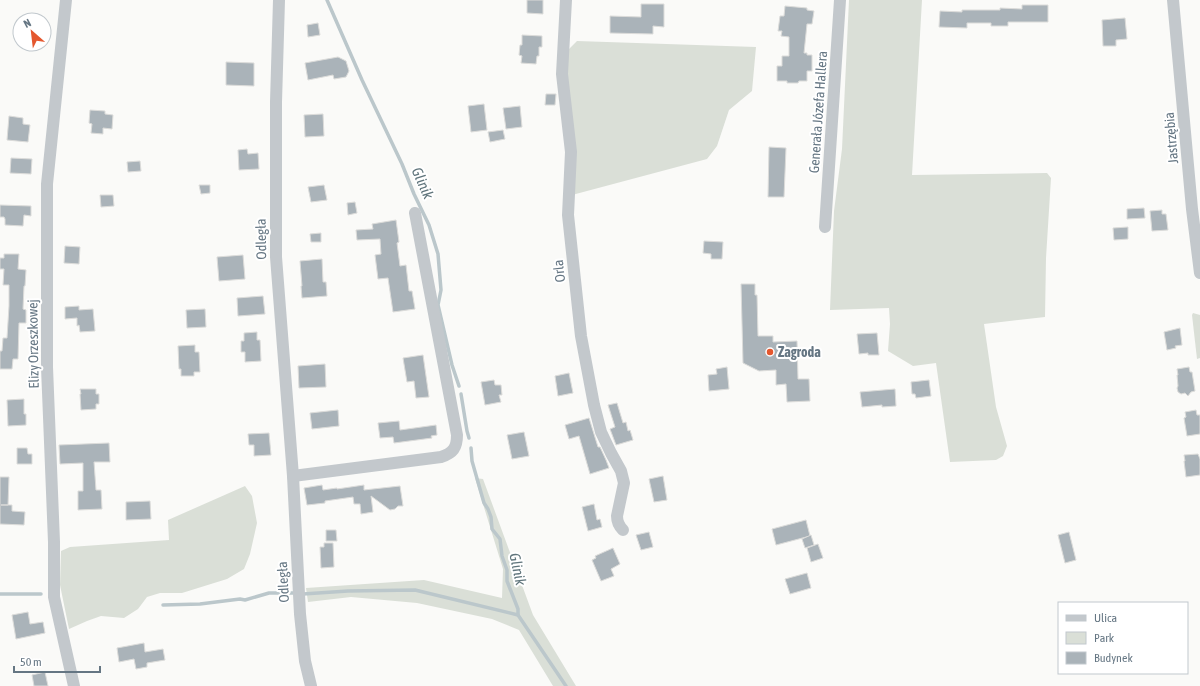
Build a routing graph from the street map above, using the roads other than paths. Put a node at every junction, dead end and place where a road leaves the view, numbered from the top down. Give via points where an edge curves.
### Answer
1 (66, 0) edge
2 (279, 0) edge
3 (566, 0) edge
4 (840, 0) edge
5 (1173, 0) edge
6 (415, 213) dead end
7 (825, 227) dead end
8 (1200, 273) edge
9 (293, 476) junction
10 (623, 530) dead end
11 (74, 686) edge
12 (311, 686) edge

1 - 11 street, Elizy Orzeszkowej via 47,184 47,367 54,597
2 - 9 street, Odległa via 276,257
3 - 10 street, Orla via 562,74 571,152 568,215 570,238 581,336 594,405 601,432 619,465 624,483 617,516
4 - 7 street, Generała Józefa Hallera
5 - 8 street, Jastrzębia
6 - 9 street via 457,442 451,453 442,457
9 - 12 street, Odległa via 300,614 305,661

